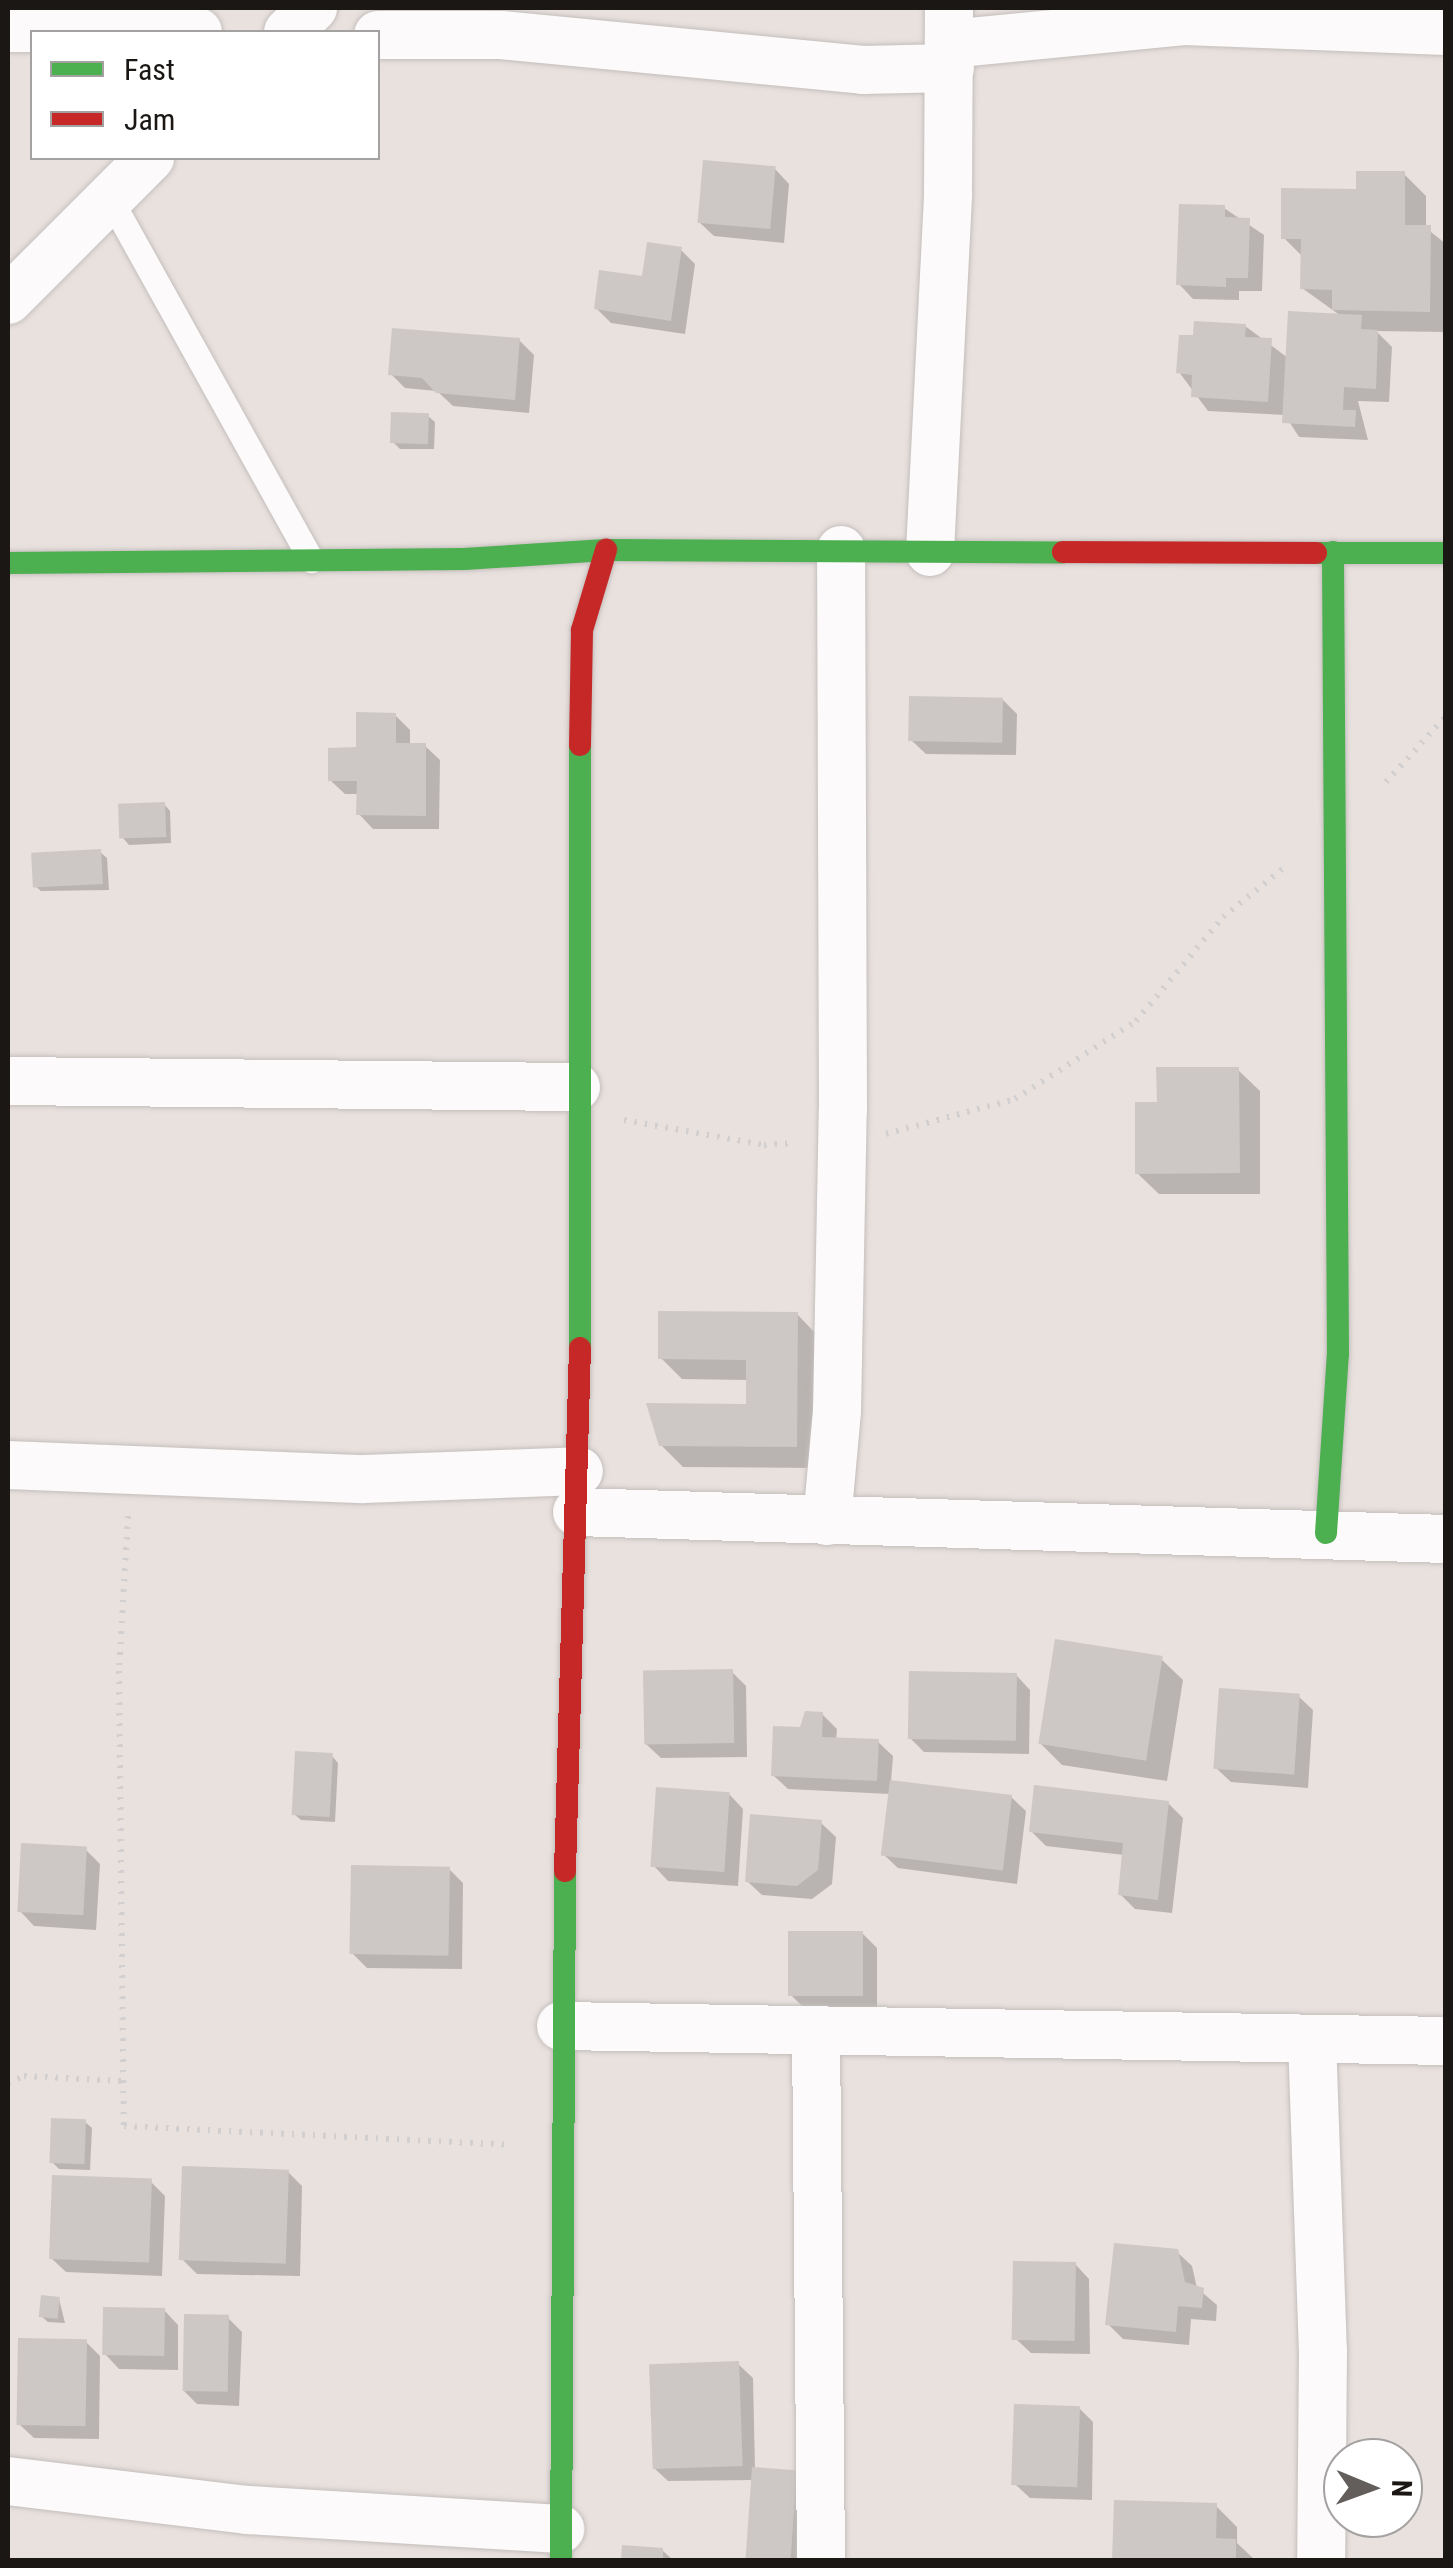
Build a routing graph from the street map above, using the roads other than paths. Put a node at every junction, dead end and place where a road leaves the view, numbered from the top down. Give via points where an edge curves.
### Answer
1 (313, 8) edge
2 (8, 28) edge
3 (103, 30) edge
4 (290, 30) edge
5 (1446, 30) edge
6 (380, 35) edge
7 (950, 40) edge
8 (148, 160) edge
9 (108, 195) junction
10 (8, 300) edge
11 (606, 550) junction
12 (840, 550) junction
13 (930, 552) junction
14 (1333, 552) junction
15 (1446, 553) edge
16 (312, 560) junction
17 (8, 563) edge
18 (8, 1081) edge
19 (576, 1087) junction
20 (8, 1465) edge
21 (578, 1492) junction
22 (827, 1521) junction
23 (1326, 1533) junction
24 (1446, 1539) edge
25 (561, 2026) junction
26 (816, 2031) junction
27 (1312, 2039) junction
28 (1446, 2041) edge
29 (8, 2481) edge
30 (560, 2544) edge
31 (821, 2560) edge
32 (1321, 2560) edge

1 - 4 street
2 - 3 street
5 - 7 street via 1184,22
6 - 7 street via 519,37 863,70
7 - 13 street
8 - 9 street
9 - 10 street
9 - 16 lane
11 - 12 street
11 - 16 street
11 - 19 street via 582,630
12 - 13 street
12 - 22 street via 843,1140
13 - 14 street
14 - 15 street
14 - 23 street via 1338,1354
16 - 17 street
18 - 19 street
19 - 21 street
20 - 21 street
21 - 22 street
21 - 25 street
22 - 23 street
23 - 24 street
25 - 26 street
25 - 30 street
26 - 27 street
26 - 31 street
27 - 28 street
27 - 32 street via 1323,2350
29 - 30 street

